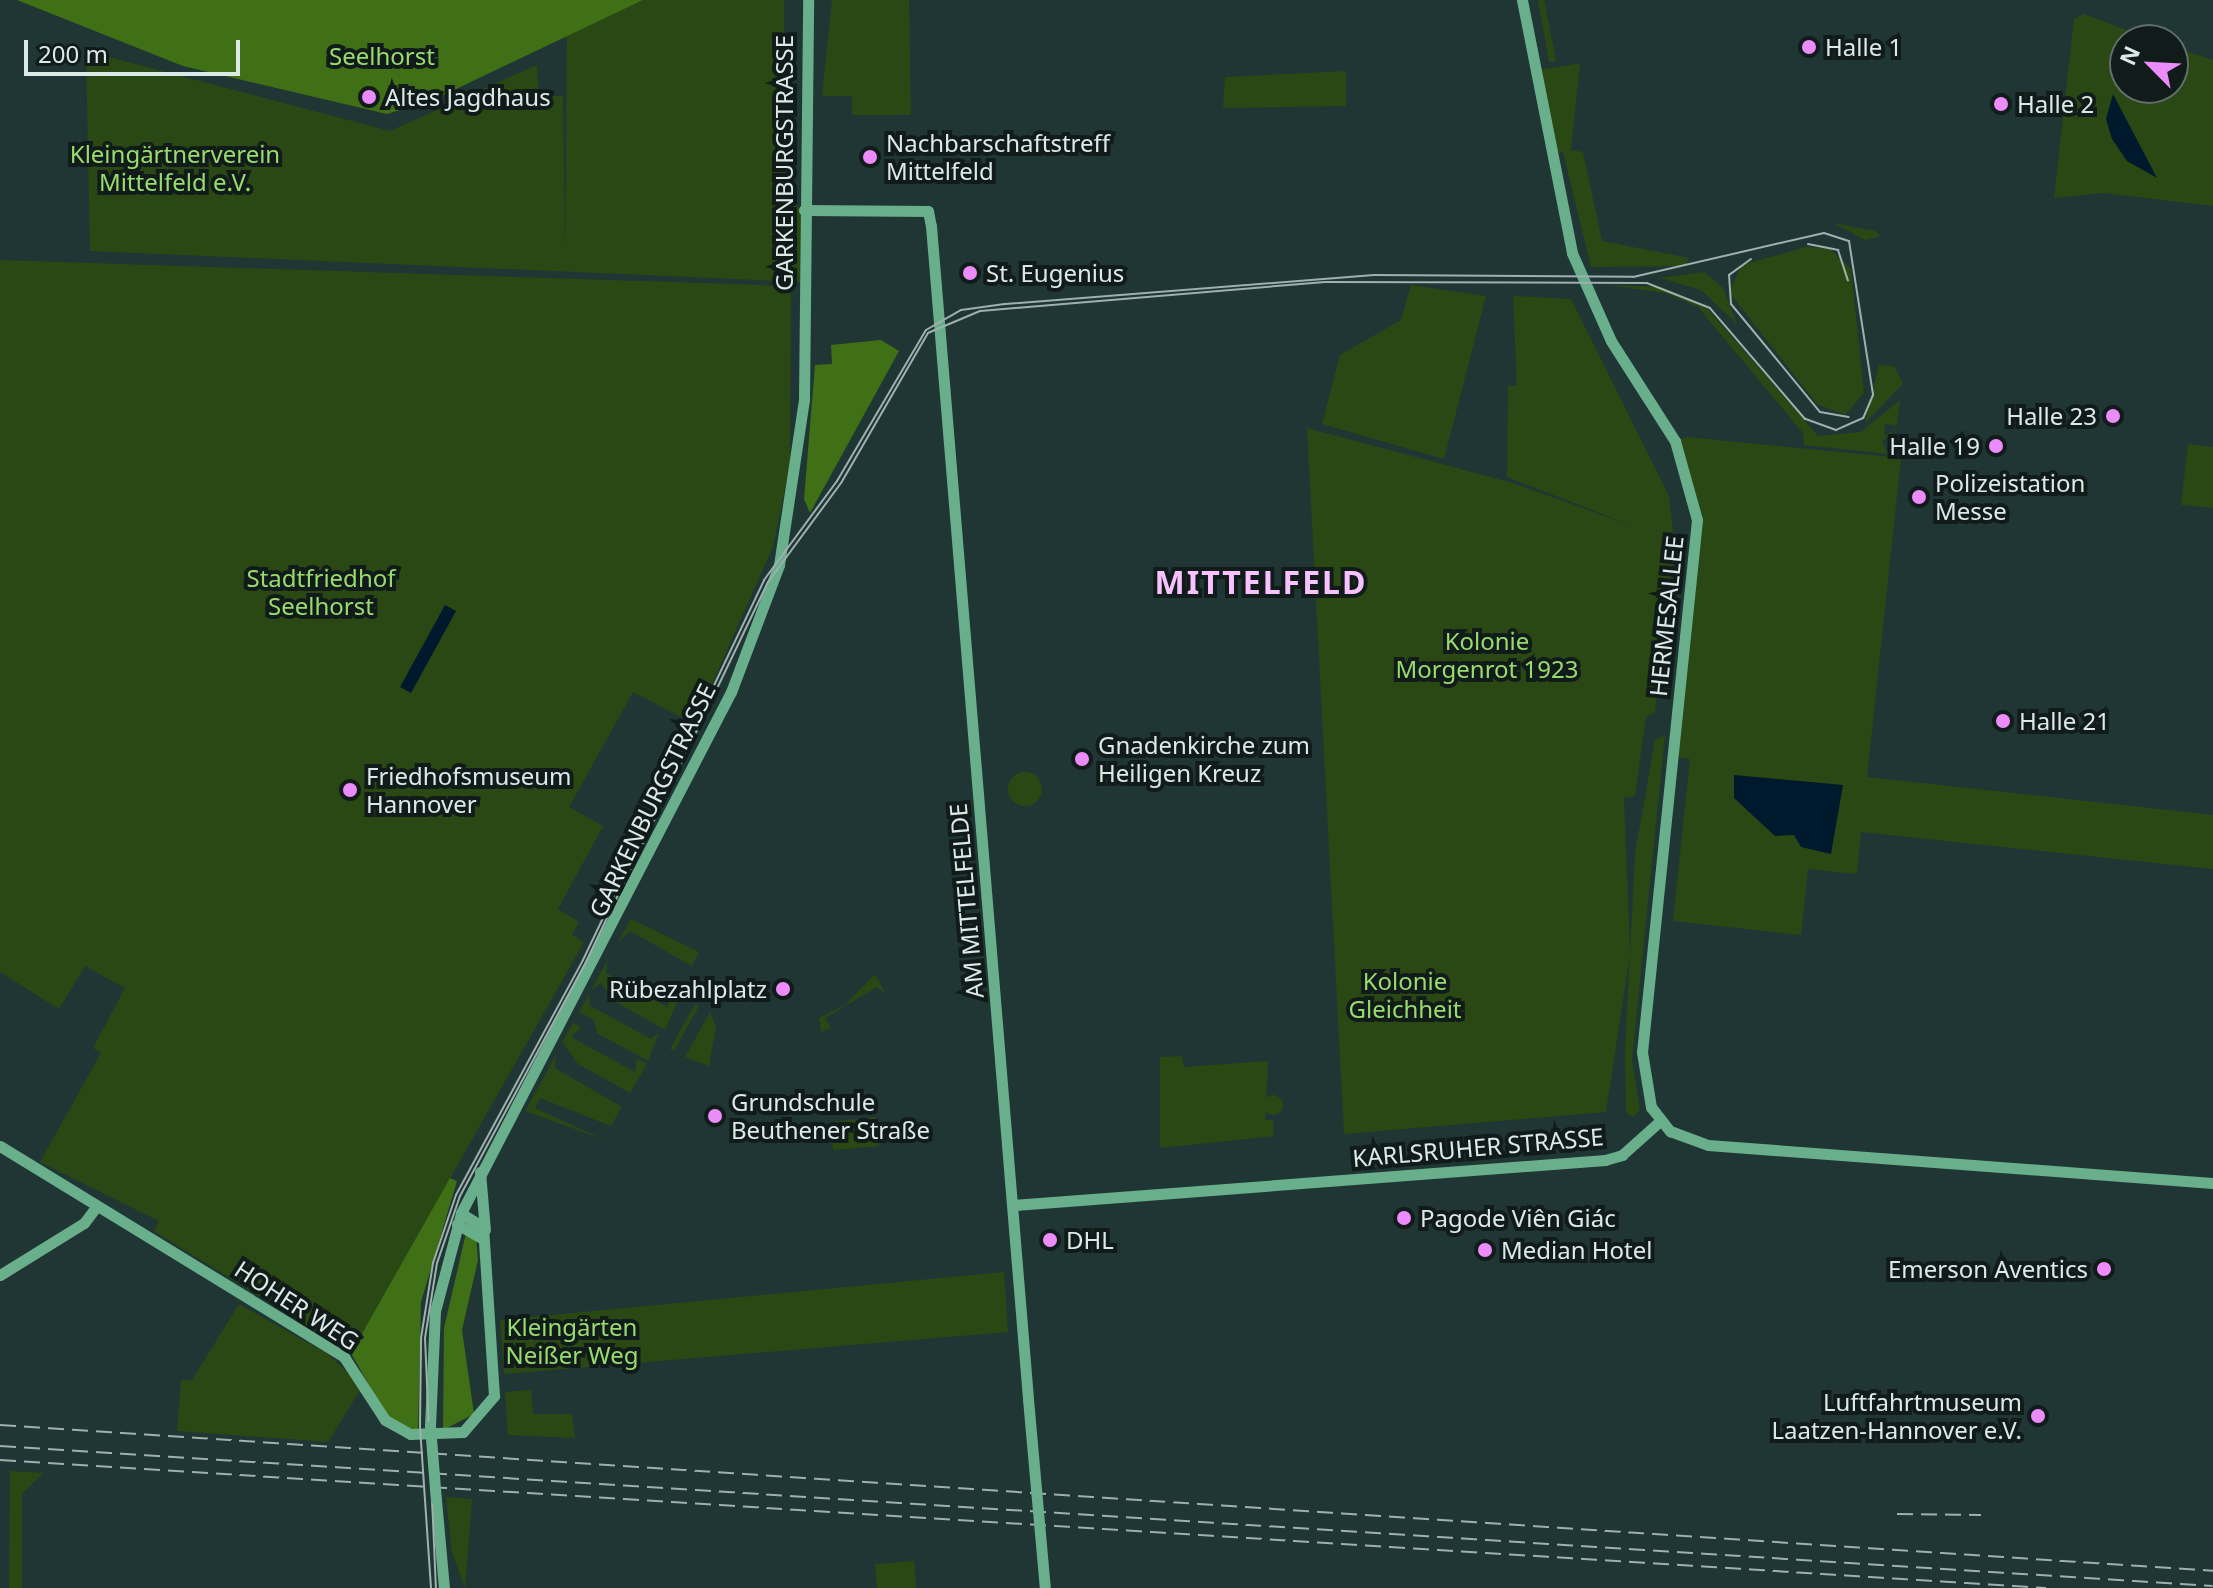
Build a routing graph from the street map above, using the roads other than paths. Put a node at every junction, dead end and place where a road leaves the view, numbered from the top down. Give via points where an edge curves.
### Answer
1 (808, 0) edge
2 (1522, 0) edge
3 (804, 210) junction
4 (1660, 1121) junction
5 (0, 1146) edge
6 (480, 1171) junction
7 (2213, 1183) edge
8 (1014, 1205) junction
9 (97, 1206) junction
10 (459, 1219) junction
11 (484, 1240) junction
12 (0, 1275) edge
13 (444, 1588) edge
14 (1045, 1588) edge

1 - 3 main road, GARKENBURGSTRASSE
2 - 4 main road, HERMESALLEE via 1572,253 1611,341 1675,441 1697,520 1641,1068
3 - 6 main road, GARKENBURGSTRASSE via 800,443 768,603 637,880
3 - 8 main road, AM MITTELFELDE via 928,211
4 - 7 main road via 1708,1145
4 - 8 main road, KARLSRUHER STRASSE via 1622,1155 1605,1160
5 - 9 main road, HOHER WEG
6 - 10 main road, GARKENBURGSTRASSE
6 - 11 main road, HOHER WEG
8 - 14 main road, AM MITTELFELDE, bridge
9 - 11 main road, HOHER WEG via 344,1357 391,1426 441,1437 474,1426 494,1396
9 - 12 main road via 84,1223
10 - 11 main road via 481,1223
10 - 13 main road, GARKENBURGSTRASSE, bridge via 435,1311 430,1426

